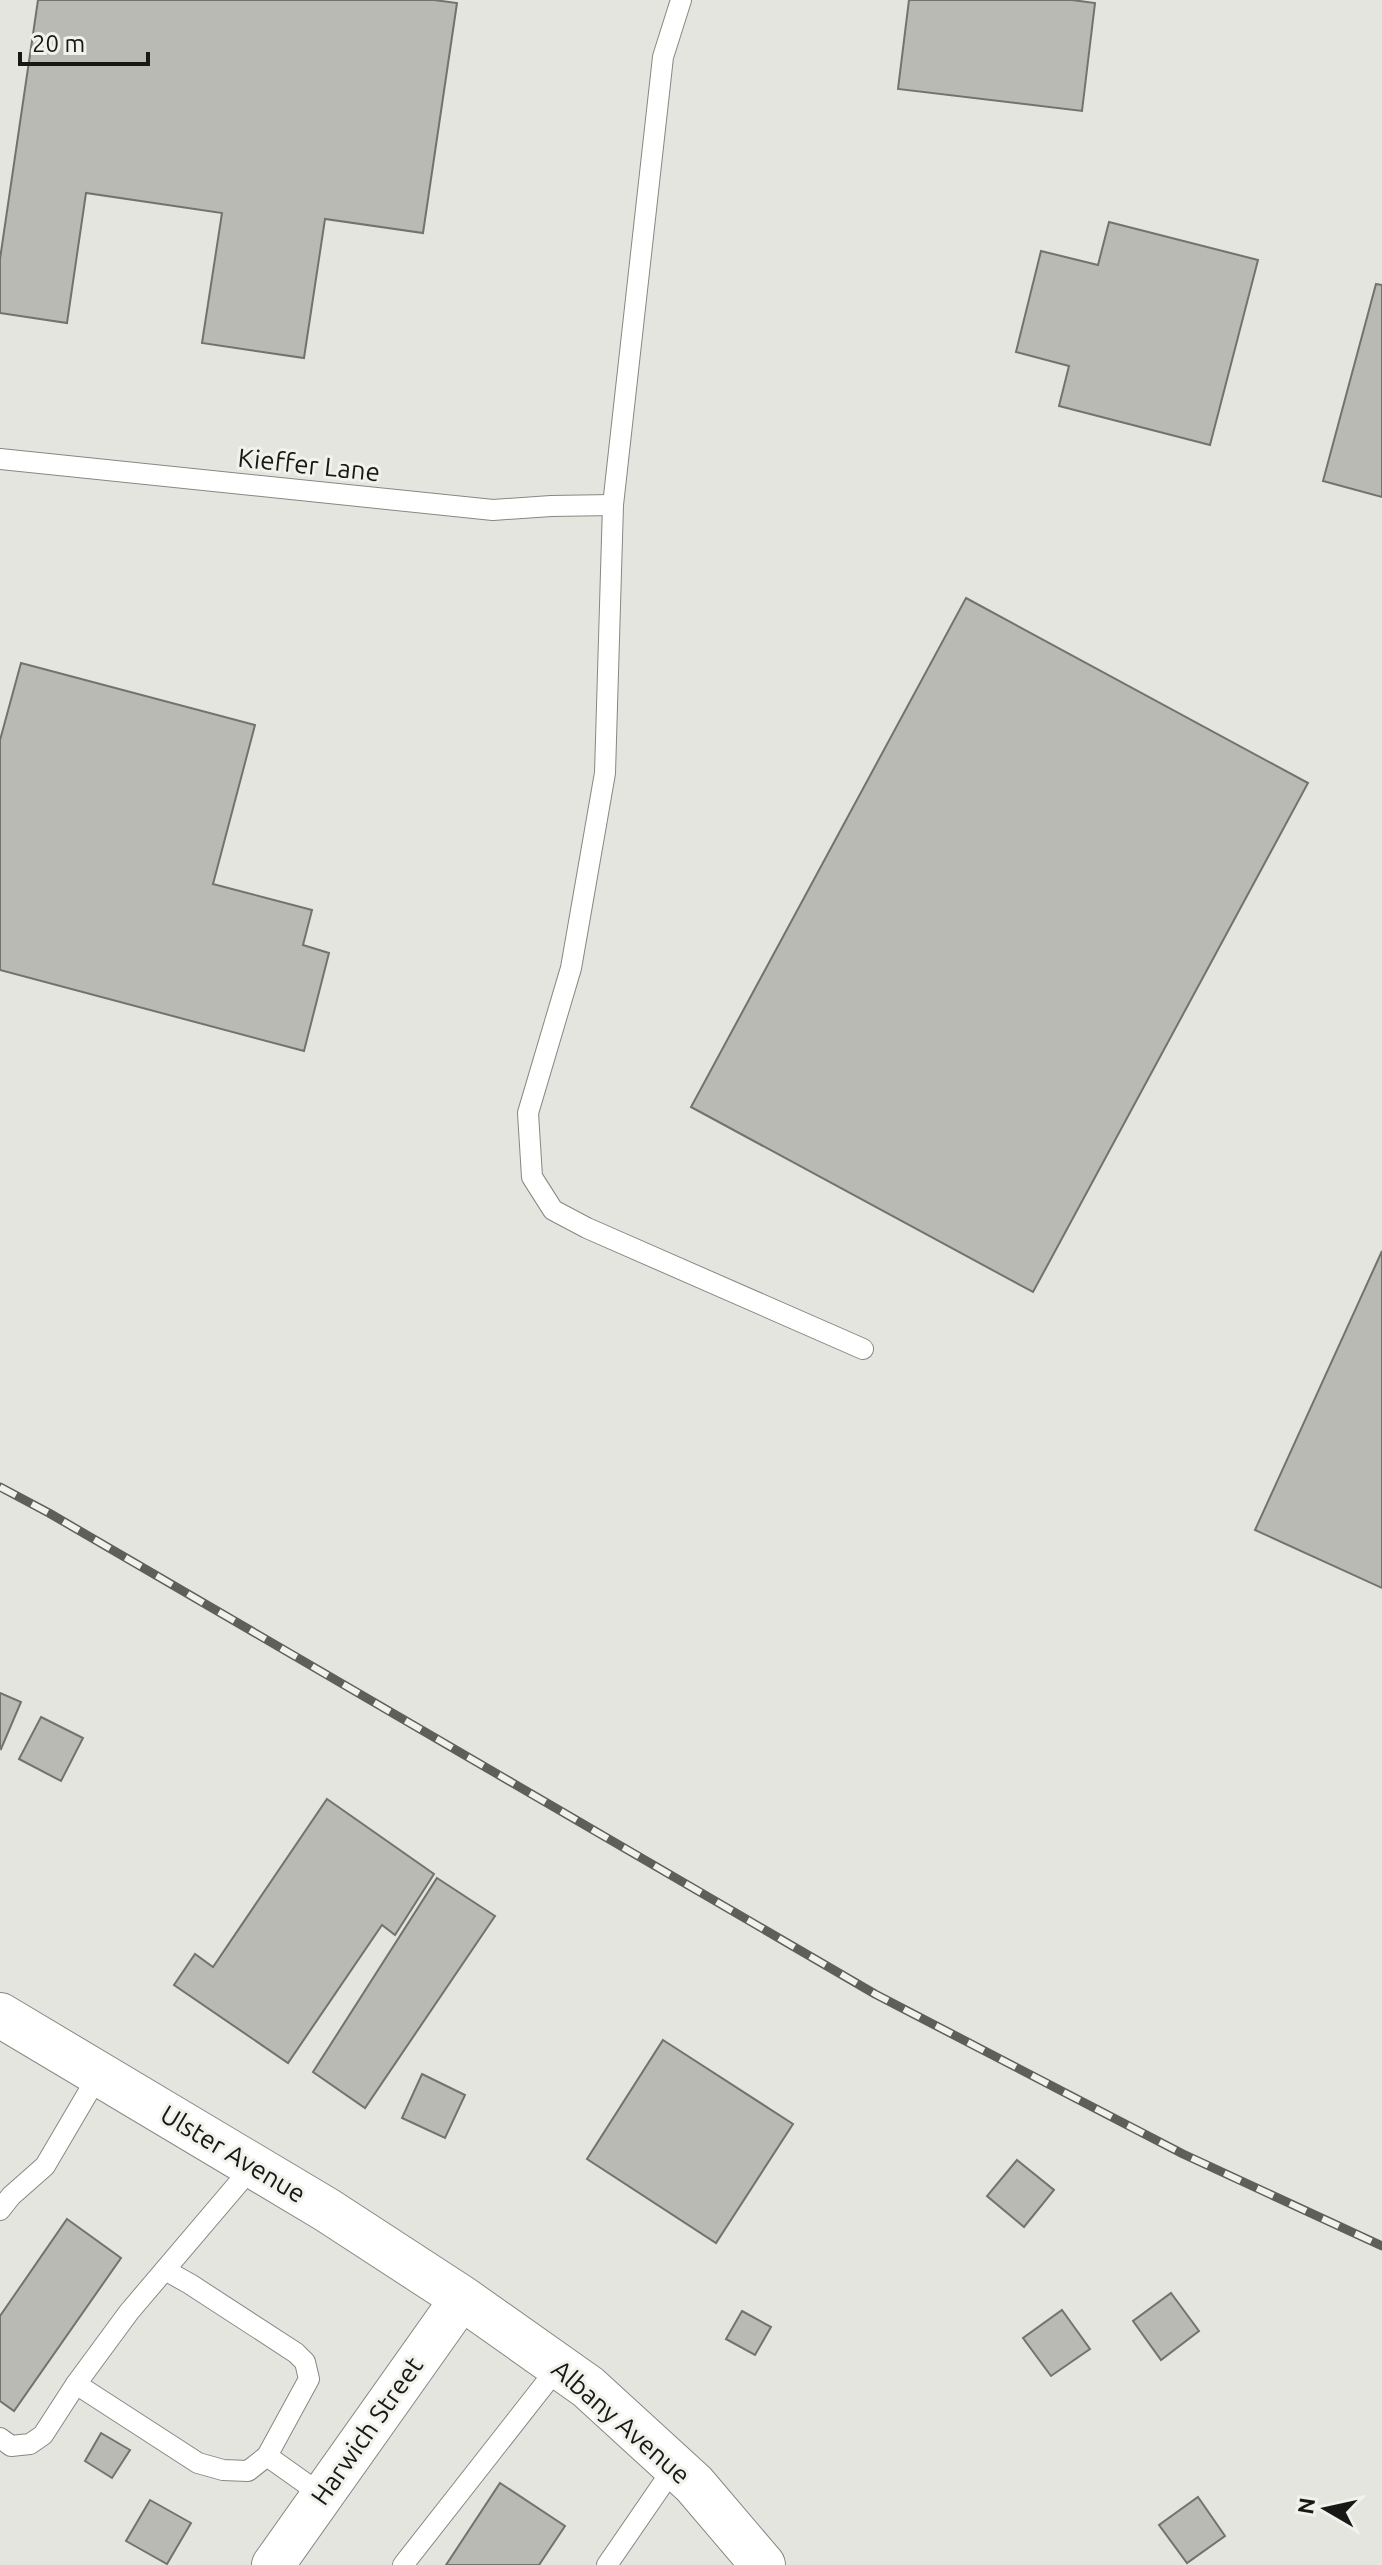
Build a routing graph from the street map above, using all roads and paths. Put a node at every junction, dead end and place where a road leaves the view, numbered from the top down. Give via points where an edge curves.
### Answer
1 (681, 0) edge
2 (0, 459) edge
3 (613, 505) junction
4 (863, 1349) dead end
5 (0, 2015) edge
6 (99, 2074) junction
7 (253, 2166) junction
8 (0, 2210) edge
9 (165, 2270) junction
10 (462, 2298) junction
11 (559, 2366) junction
12 (76, 2384) junction
13 (0, 2438) edge
14 (267, 2456) junction
15 (675, 2466) junction
16 (322, 2495) junction
17 (273, 2565) edge
18 (403, 2565) edge
19 (607, 2565) edge
20 (763, 2565) edge

1 - 3 lane via 663,57
2 - 3 lane, Kieffer Lane via 493,510
3 - 4 lane via 605,773 571,968 528,1113 532,1177 553,1210 587,1228
5 - 6 main road, Ulster Avenue
6 - 7 main road, Ulster Avenue
6 - 8 lane via 45,2166
7 - 9 lane
7 - 10 main road, Ulster Avenue
9 - 12 lane
9 - 14 lane via 305,2362 309,2379
10 - 11 main road, Albany Avenue
10 - 16 street, Harwich Street
11 - 15 main road, Albany Avenue
11 - 18 lane
12 - 13 lane via 43,2435 30,2444 11,2446
12 - 14 lane via 198,2463 248,2471
14 - 16 lane
15 - 19 lane
15 - 20 main road, Albany Avenue
16 - 17 street, Harwich Street

